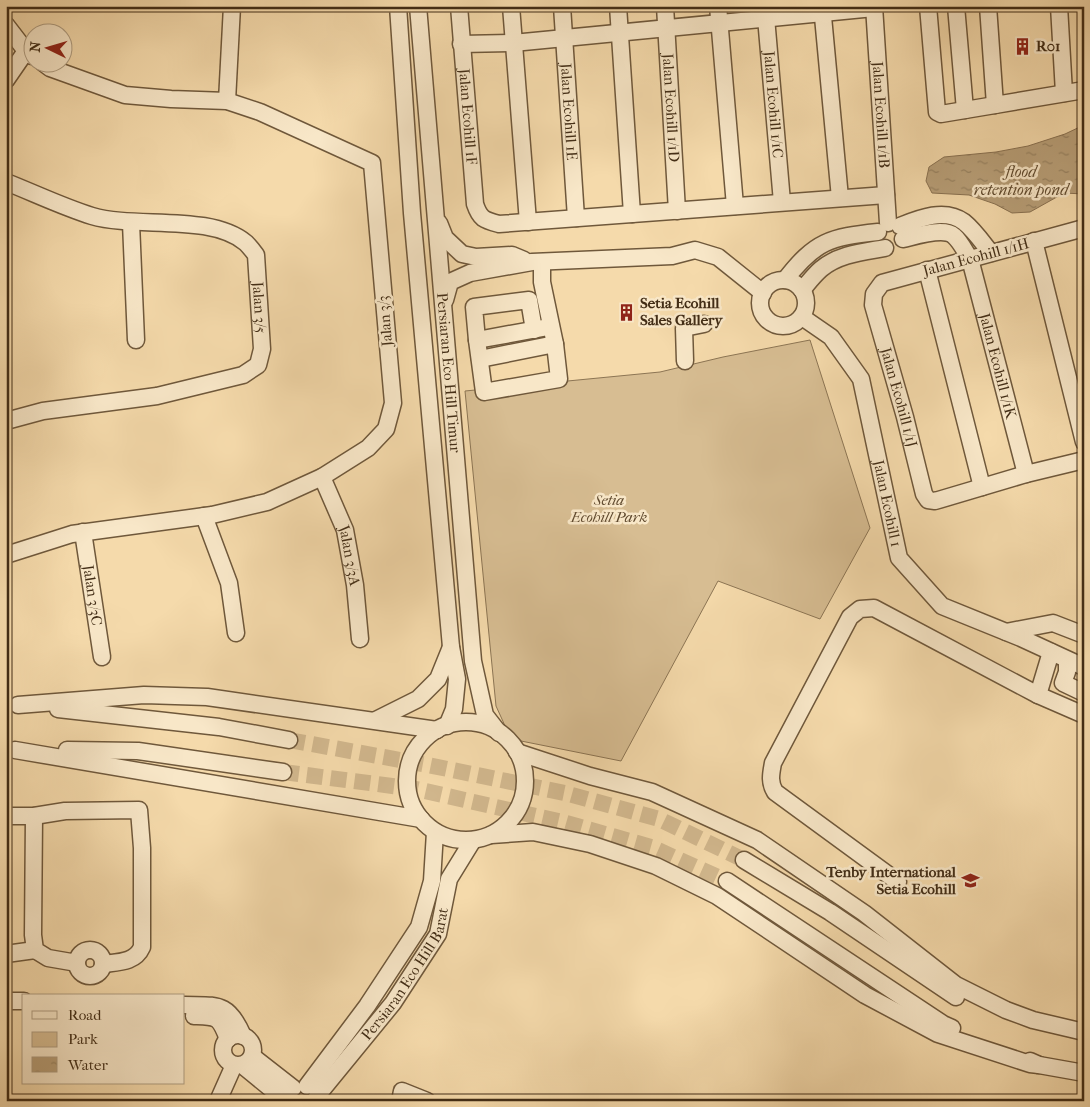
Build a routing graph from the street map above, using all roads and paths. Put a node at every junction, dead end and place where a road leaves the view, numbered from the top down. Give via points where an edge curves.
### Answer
1 (232, 6) edge
2 (398, 6) edge
3 (418, 6) edge
4 (458, 6) edge
5 (511, 6) edge
6 (562, 6) edge
7 (618, 6) edge
8 (665, 6) edge
9 (928, 6) edge
10 (956, 6) edge
11 (988, 6) edge
12 (1059, 6) edge
13 (874, 7) edge
14 (822, 9) edge
15 (765, 12) edge
16 (718, 14) edge
17 (6, 25) edge
18 (666, 27) junction
19 (620, 32) junction
20 (563, 38) junction
21 (513, 43) junction
22 (22, 44) edge
23 (461, 44) junction
24 (22, 61) edge
25 (61, 72) edge
26 (6, 80) edge
27 (1084, 90) edge
28 (1064, 94) junction
29 (227, 101) junction
30 (995, 105) junction
31 (965, 110) junction
32 (6, 182) edge
33 (886, 194) junction
34 (840, 198) junction
35 (782, 202) junction
36 (735, 206) junction
37 (677, 210) junction
38 (434, 212) junction
39 (632, 214) junction
40 (576, 218) junction
41 (528, 222) junction
42 (131, 223) junction
43 (892, 230) junction
44 (1083, 233) edge
45 (1034, 241) junction
46 (991, 253) junction
47 (970, 258) junction
48 (537, 262) junction
49 (928, 270) junction
50 (785, 280) junction
51 (802, 290) junction
52 (763, 293) junction
53 (874, 294) joint
54 (444, 309) junction
55 (802, 316) junction
56 (704, 324) dead end
57 (551, 326) junction
58 (534, 330) junction
59 (136, 340) dead end
60 (477, 340) junction
61 (555, 344) junction
62 (480, 359) junction
63 (686, 361) dead end
64 (6, 421) edge
65 (1084, 442) edge
66 (1084, 460) edge
67 (1026, 474) junction
68 (322, 477) junction
69 (982, 487) junction
70 (204, 516) junction
71 (84, 532) junction
72 (11, 553) edge
73 (1006, 632) junction
74 (236, 633) dead end
75 (1084, 636) edge
76 (360, 639) dead end
77 (451, 647) junction
78 (1051, 652) junction
79 (102, 657) dead end
80 (1067, 660) junction
81 (1084, 667) edge
82 (1063, 683) junction
83 (1084, 693) edge
84 (1046, 699) junction
85 (12, 704) edge
86 (1084, 715) edge
87 (376, 720) junction
88 (442, 728) junction
89 (499, 733) junction
90 (289, 740) tunnel mouth
91 (11, 750) edge
92 (517, 752) junction
93 (283, 772) tunnel mouth
94 (6, 816) edge
95 (34, 816) junction
96 (421, 820) junction
97 (435, 832) junction
98 (491, 835) junction
99 (473, 840) junction
100 (744, 860) tunnel mouth
101 (727, 881) tunnel mouth
102 (898, 882) dead end
103 (35, 950) junction
104 (6, 954) edge
105 (22, 1000) edge
106 (6, 1001) edge
107 (185, 1005) edge
108 (6, 1009) edge
109 (22, 1010) edge
110 (185, 1016) edge
111 (1084, 1032) edge
112 (235, 1037) junction
113 (1084, 1040) edge
114 (243, 1062) junction
115 (1039, 1065) junction
116 (1084, 1073) edge
117 (301, 1095) edge
118 (401, 1096) edge
119 (218, 1101) edge
120 (427, 1101) edge

1 - 29 street
2 - 77 street, Persiaran Eco Hill Timur via 412,213
3 - 38 street, Persiaran Eco Hill Timur
4 - 23 street, Jalan Ecohill 1F
5 - 21 street
6 - 20 street, Jalan Ecohill 1E
7 - 19 street
8 - 18 street, Jalan Ecohill 1/1D
9 - 31 street via 937,112
10 - 31 street
11 - 30 street
12 - 28 street
13 - 14 street
13 - 33 street, Jalan Ecohill 1/1B
14 - 15 street
14 - 34 street
15 - 16 street
15 - 35 street, Jalan Ecohill 1/1C
16 - 18 street
16 - 36 street
17 - 22 street
18 - 19 street
18 - 37 street, Jalan Ecohill 1/1D
19 - 20 street
19 - 39 street
20 - 21 street
20 - 40 street, Jalan Ecohill 1E
21 - 23 street
21 - 41 street
23 - 41 street, Jalan Ecohill 1F via 474,204 479,216 488,221 498,224
24 - 26 street
25 - 29 street, Jalan 3/3 via 125,95
27 - 28 street
28 - 30 street
29 - 68 street, Jalan 3/3 via 260,112 372,163 393,403 386,429 368,448
30 - 31 street
32 - 42 street, Jalan 3/5 via 93,216
33 - 34 street
33 - 43 street, Jalan Ecohill 1/1B
34 - 35 street
35 - 36 street
36 - 37 street
37 - 39 street
38 - 48 street via 445,238 462,254 476,257 512,255
38 - 54 street, Persiaran Eco Hill Timur
39 - 40 street
40 - 41 street
42 - 59 street
42 - 64 street, Jalan 3/5 via 207,227 246,243 256,255 262,349 258,365 243,375 157,396 43,411
43 - 46 street via 916,219 954,216 966,223
43 - 47 street via 949,232
43 - 50 street via 837,237 824,243 801,260
43 - 51 street, Jalan Ecohill 1/1B via 879,242 885,248 831,261
44 - 45 street, Jalan Ecohill 1/1H
45 - 46 street, Jalan Ecohill 1/1H
45 - 65 street
46 - 47 street, Jalan Ecohill 1/1H
47 - 49 street, Jalan Ecohill 1/1H
47 - 67 street, Jalan Ecohill 1/1K
48 - 52 street via 673,264 695,250 718,256
48 - 54 street via 459,276 450,282
48 - 57 street
49 - 53 street, Jalan Ecohill 1/1H via 882,283
49 - 69 street
50 - 51 street
50 - 52 street via 772,283
51 - 55 street via 806,304
52 - 55 street via 761,307 766,319 772,323 785,326 798,322
53 - 69 street, Jalan Ecohill 1/1J via 877,323 924,494 928,500 935,501
54 - 89 street, Persiaran Eco Hill Timur via 473,661 486,716
55 - 73 street, Jalan Ecohill 1 via 831,337 861,379 899,558 942,606
56 - 63 street via 684,328
57 - 58 street
57 - 61 street
58 - 60 street
58 - 60 street via 529,300 474,307
60 - 62 street
61 - 62 street
61 - 62 street via 559,379 484,392
66 - 67 street
67 - 69 street
68 - 70 street, Jalan 3/3 via 267,502
68 - 76 street, Jalan 3/3A via 345,530
70 - 71 street, Jalan 3/3
70 - 74 street via 229,583
71 - 72 street, Jalan 3/3
71 - 79 street, Jalan 3/3C
73 - 75 street via 1054,623
73 - 78 street, Jalan Ecohill 1
77 - 87 street via 438,679 418,699
77 - 88 street, Persiaran Eco Hill Timur via 457,679 454,709
78 - 80 street, Jalan Ecohill 1
78 - 84 street
80 - 81 street, Jalan Ecohill 1
80 - 82 street
82 - 83 street
82 - 84 street
84 - 86 street
84 - 102 street via 874,608 860,609 850,617 773,763 770,777 775,792
85 - 87 street via 144,695 207,697
85 - 90 street via 219,728
87 - 88 street
88 - 89 street via 469,722
88 - 96 street via 425,739 409,766 407,782 411,802
89 - 92 street
91 - 93 street via 138,751
91 - 96 street
92 - 98 street via 524,778 523,793 507,824
92 - 111 street via 652,792 756,840 864,913 956,985 1006,1010
94 - 95 street
95 - 103 street
95 - 103 street via 65,811 139,810 142,848 142,947 138,955 133,959 103,964 98,952 90,950 81,953 77,962 48,958
96 - 97 street
97 - 99 street via 453,839
97 - 117 street, Persiaran Eco Hill Barat via 432,882 419,927 367,1006
98 - 99 street
98 - 115 street via 533,832 590,844 656,866 717,896 865,995 938,1034
99 - 117 street, Persiaran Eco Hill Barat via 449,879 438,934 393,1003
100 - 113 street via 830,912 956,997 1003,1020 1056,1036
101 - 115 street via 942,1024
103 - 104 street
105 - 106 street
107 - 112 street via 219,1006 230,1012 236,1021
108 - 109 street
110 - 112 street via 214,1017
112 - 114 street via 251,1042 253,1046
112 - 114 street via 223,1052 226,1060
114 - 117 street
114 - 119 street
115 - 116 street
118 - 120 street

